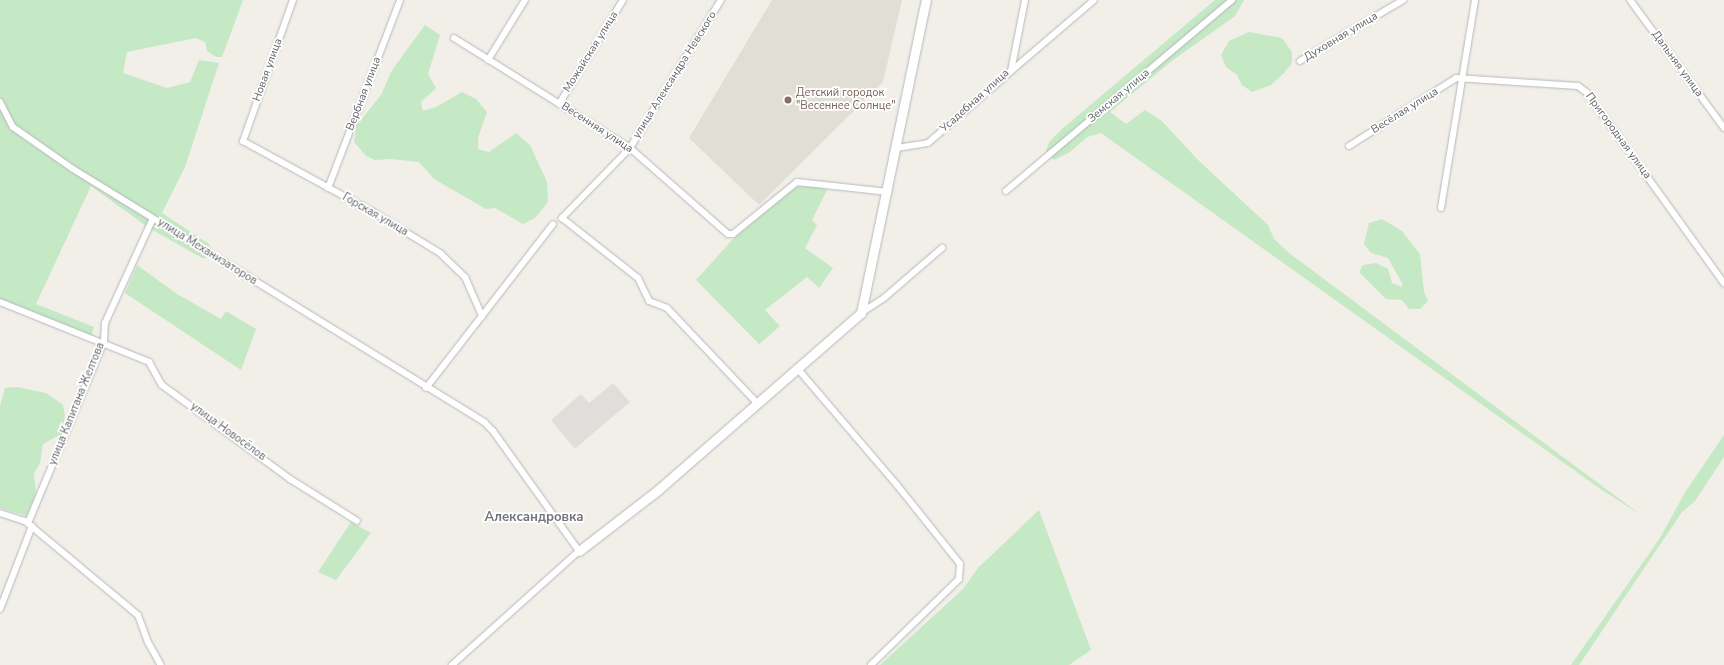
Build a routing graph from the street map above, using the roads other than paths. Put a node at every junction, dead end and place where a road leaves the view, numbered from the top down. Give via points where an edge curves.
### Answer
1 (293, 0) edge
2 (400, 0) edge
3 (525, 0) edge
4 (623, 0) edge
5 (722, 0) edge
6 (926, 0) edge
7 (1025, 0) edge
8 (1094, 0) edge
9 (1232, 0) edge
10 (1403, 0) edge
11 (1475, 0) edge
12 (1630, 0) edge
13 (454, 38) dead end
14 (488, 60) junction
15 (1300, 61) dead end
16 (1011, 71) junction
17 (1462, 78) junction
18 (0, 102) edge
19 (559, 104) junction
20 (1724, 128) edge
21 (243, 141) joint
22 (1349, 146) dead end
23 (630, 148) junction
24 (897, 148) junction
25 (328, 188) junction
26 (1006, 191) dead end
27 (888, 192) junction
28 (1441, 208) dead end
29 (153, 218) junction
30 (553, 224) dead end
31 (942, 248) dead end
32 (1724, 282) edge
33 (0, 302) edge
34 (861, 313) junction
35 (482, 316) junction
36 (104, 341) junction
37 (796, 368) junction
38 (426, 388) junction
39 (757, 403) junction
40 (0, 513) edge
41 (357, 521) dead end
42 (30, 525) junction
43 (578, 550) junction
44 (0, 609) edge
45 (161, 665) edge
46 (452, 665) edge
47 (871, 665) edge

1 - 21 street, Новая улица
2 - 25 street, Вербная улица
3 - 14 street
4 - 19 street, Можайская улица
5 - 23 street, улица Александра Невского
6 - 24 street
7 - 16 street, Усадебная улица
8 - 16 street
9 - 26 street, Земская улица
10 - 15 street, Духовная улица
11 - 17 street
12 - 20 street, Дальняя улица
13 - 14 street, Весенняя улица
14 - 19 street, Весенняя улица
16 - 24 street, Усадебная улица via 928,143
17 - 22 street, Весёлая улица via 1456,78
17 - 28 street
17 - 32 street, Пригородная улица via 1578,86 1582,89
18 - 29 street, улица Механизаторов via 13,127
19 - 23 street, Весенняя улица
21 - 25 street, Горская улица
23 - 27 street, Весенняя улица via 728,234 734,234 797,182
23 - 39 street, улица Александра Невского via 562,218 638,278 649,301 667,308
24 - 27 street
25 - 35 street, Горская улица via 440,253 464,277
27 - 34 street
29 - 36 street, улица Капитана Желтова via 105,324
29 - 38 street, улица Механизаторов
30 - 35 street
31 - 34 street via 884,298
33 - 36 street, улица Новосёлов
34 - 37 street
35 - 38 street
36 - 41 street, улица Новосёлов via 149,362 162,384 290,479
36 - 42 street, улица Капитана Желтова
37 - 39 street
37 - 47 street via 892,479 960,564 959,579
38 - 43 street, улица Механизаторов via 484,422 493,431
39 - 43 street via 658,490
40 - 42 street
42 - 44 street, улица Капитана Желтова
42 - 45 street via 138,615 148,642
43 - 46 street

